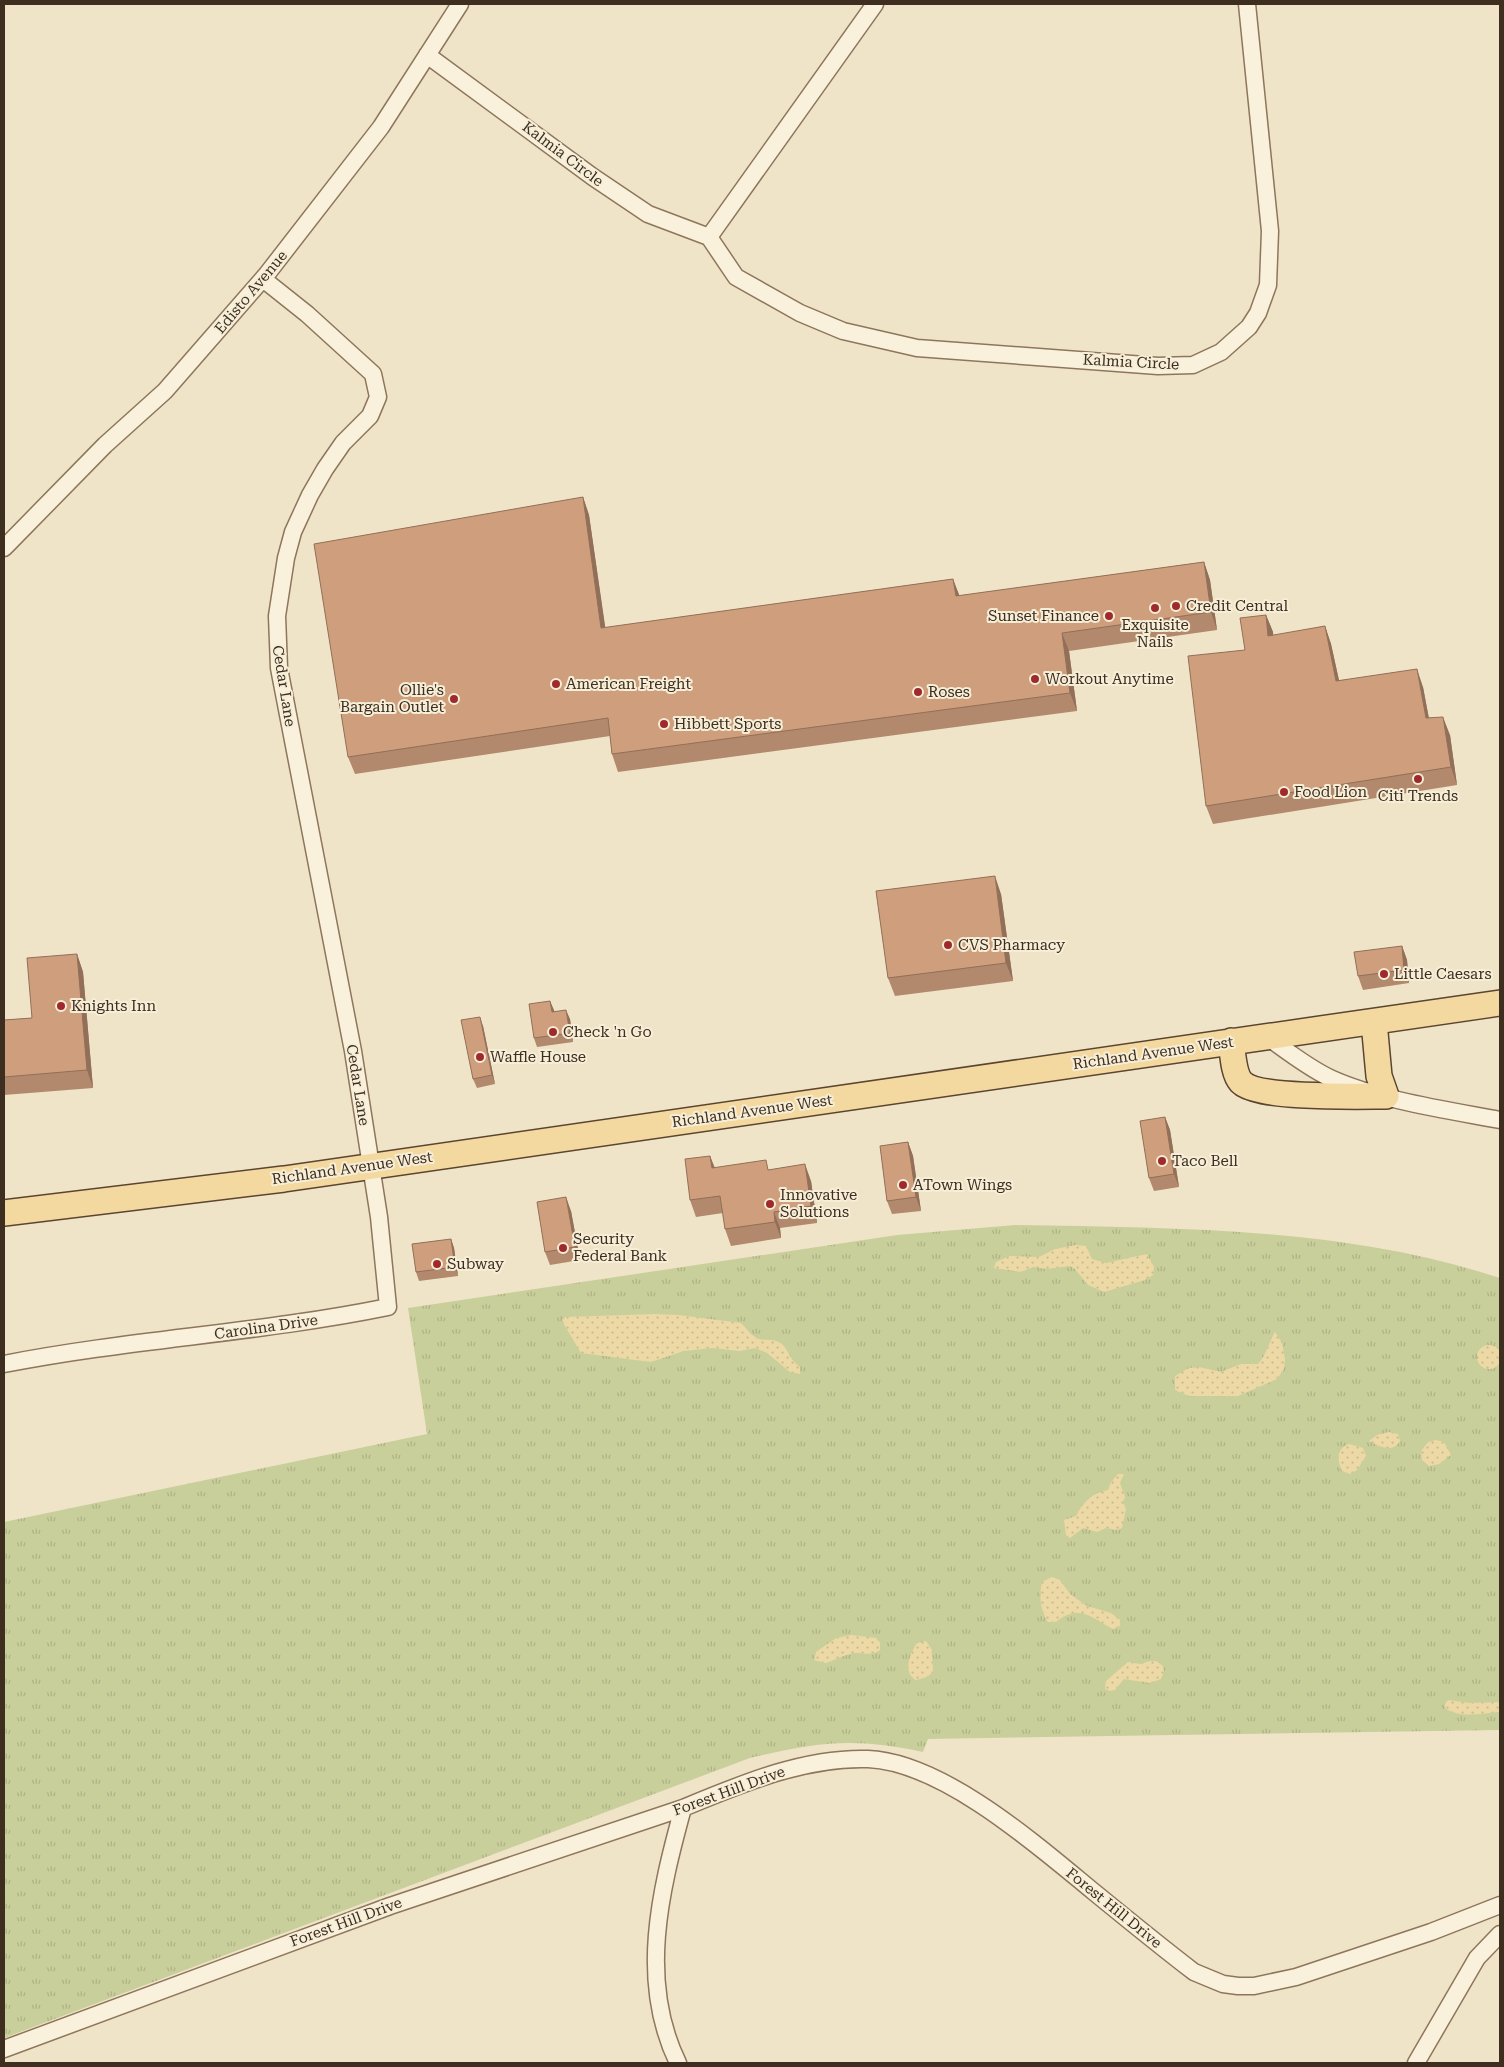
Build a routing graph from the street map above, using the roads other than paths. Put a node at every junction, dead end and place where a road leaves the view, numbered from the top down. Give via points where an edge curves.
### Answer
1 (460, 4) edge
2 (875, 4) edge
3 (1247, 4) edge
4 (427, 55) junction
5 (709, 237) junction
6 (263, 279) junction
7 (4, 548) edge
8 (1500, 1003) edge
9 (1374, 1022) junction
10 (1266, 1036) junction
11 (1231, 1041) junction
12 (1386, 1096) junction
13 (1500, 1120) edge
14 (370, 1166) junction
15 (4, 1213) edge
16 (4, 1364) edge
17 (683, 1808) junction
18 (1500, 1905) edge
19 (1500, 1934) edge
20 (4, 2049) edge
21 (678, 2063) edge
22 (1416, 2063) edge

1 - 4 street, Edisto Avenue
2 - 5 street
3 - 5 street, Kalmia Circle via 1270,231 1268,285 1258,313 1249,326 1208,360 1193,365 1158,366 988,354 917,348 843,331 800,313 736,277
4 - 5 street, Kalmia Circle via 648,214
4 - 6 street, Edisto Avenue via 381,127
6 - 7 street, Edisto Avenue via 165,391 105,445
6 - 14 street, Cedar Lane via 373,374 378,397 370,416 343,443 303,507 286,558 277,616 279,668 353,1051
8 - 9 main road, Richland Avenue West
9 - 10 main road, Richland Avenue West
9 - 12 main road via 1379,1076
10 - 11 main road, Richland Avenue West
10 - 12 street via 1329,1077
11 - 12 main road via 1238,1078 1250,1088 1297,1095
11 - 14 main road, Richland Avenue West
12 - 13 street
14 - 15 main road, Richland Avenue West
14 - 16 street, Carolina Drive via 388,1307
17 - 18 street, Forest Hill Drive via 744,1783 798,1767 851,1759 906,1766 964,1794 1022,1832 1194,1972 1223,1984 1238,1986 1296,1977
17 - 20 street, Forest Hill Drive via 390,1906
17 - 21 street via 668,1862 656,1933 656,1984 662,2017
19 - 22 street via 1477,1958

